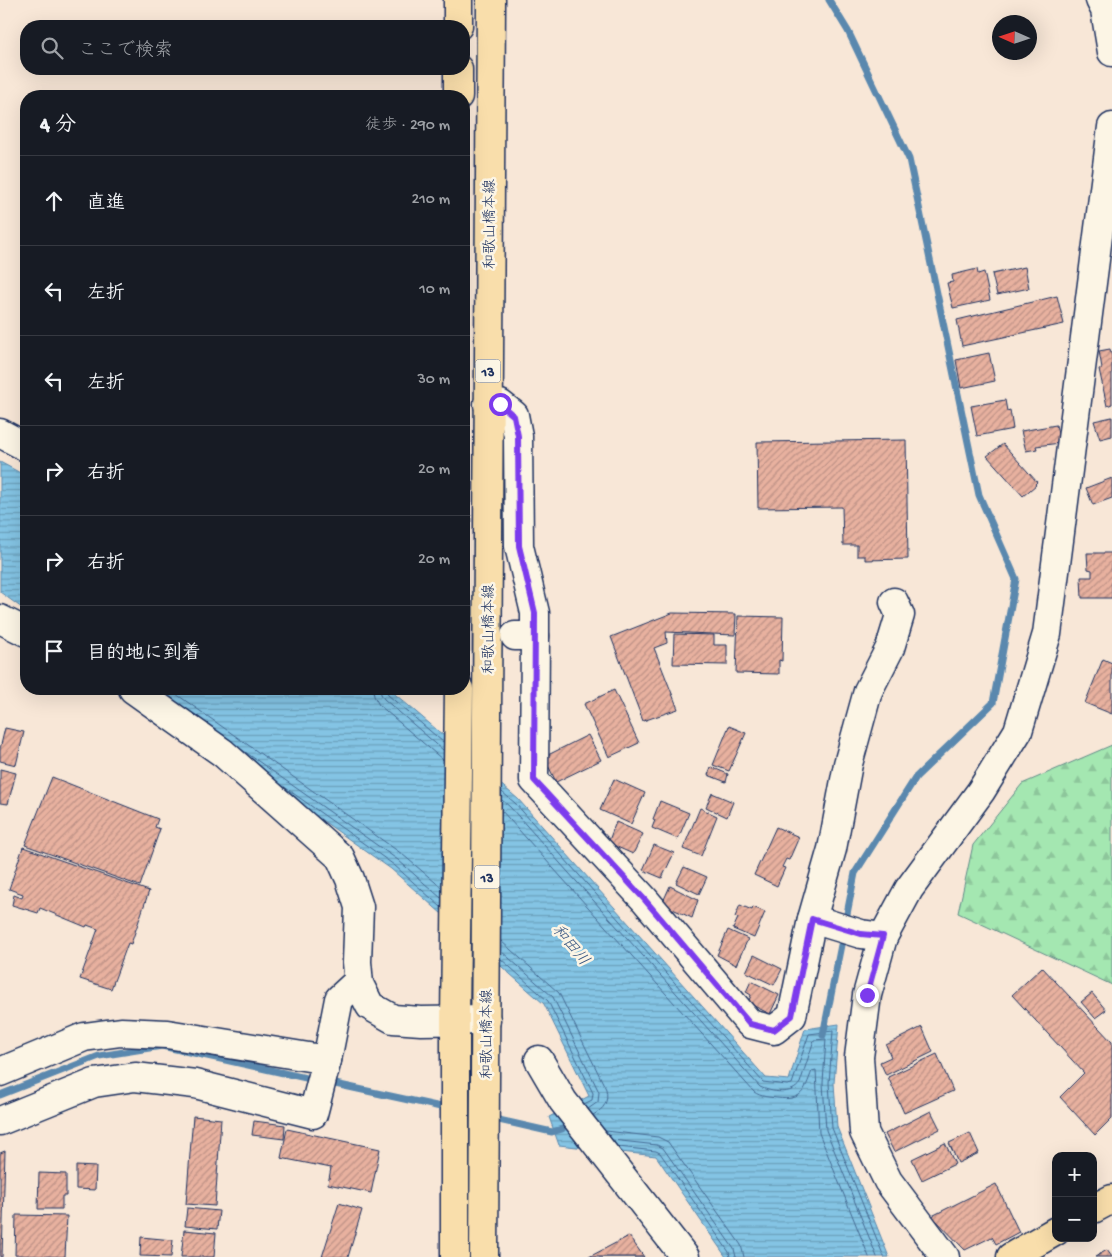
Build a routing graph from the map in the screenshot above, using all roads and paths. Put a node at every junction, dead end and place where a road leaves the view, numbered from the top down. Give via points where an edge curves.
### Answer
1 (458, 0) edge
2 (491, 0) edge
3 (1106, 7) edge
4 (458, 20) edge
5 (1112, 52) edge
6 (458, 75) edge
7 (458, 90) edge
8 (1112, 127) edge
9 (488, 404) junction
10 (0, 433) edge
11 (20, 443) edge
12 (894, 602) dead end
13 (0, 619) edge
14 (20, 629) edge
15 (142, 695) edge
16 (459, 695) edge
17 (821, 922) junction
18 (872, 935) junction
19 (359, 984) junction
20 (486, 1016) junction
21 (455, 1020) junction
22 (327, 1060) junction
23 (539, 1060) dead end
24 (0, 1072) edge
25 (0, 1121) edge
26 (1112, 1199) edge
27 (1097, 1207) edge
28 (1052, 1233) edge
29 (455, 1257) edge
30 (484, 1257) edge
31 (685, 1257) edge
32 (945, 1257) edge
33 (1011, 1257) edge

1 - 4 main road
2 - 9 main road, 和歌山橋本線 / 13
3 - 5 street
6 - 7 main road
8 - 18 street via 1047,634 1018,732 981,792
9 - 17 street via 500,404 514,416 518,436 519,546 535,613 525,636 534,780 645,900 750,1024 774,1030 792,1016
9 - 20 main road, 和歌山橋本線 / 13
10 - 11 street
12 - 17 street via 900,615 890,648 868,691 848,764
13 - 14 street
15 - 19 street via 224,753 340,857 359,907
16 - 21 main road, 和歌山橋本線 / 13
17 - 18 street
18 - 32 street via 858,1057 864,1132 888,1180
19 - 21 street via 370,1006 393,1019
19 - 22 street via 339,999
20 - 21 street
20 - 30 main road, 和歌山橋本線 / 13
21 - 29 main road, 和歌山橋本線 / 13
22 - 24 street via 167,1034 121,1032 84,1037
22 - 25 street via 313,1114 195,1084 135,1077 94,1083
23 - 31 street via 563,1101
26 - 27 main road
28 - 33 main road

